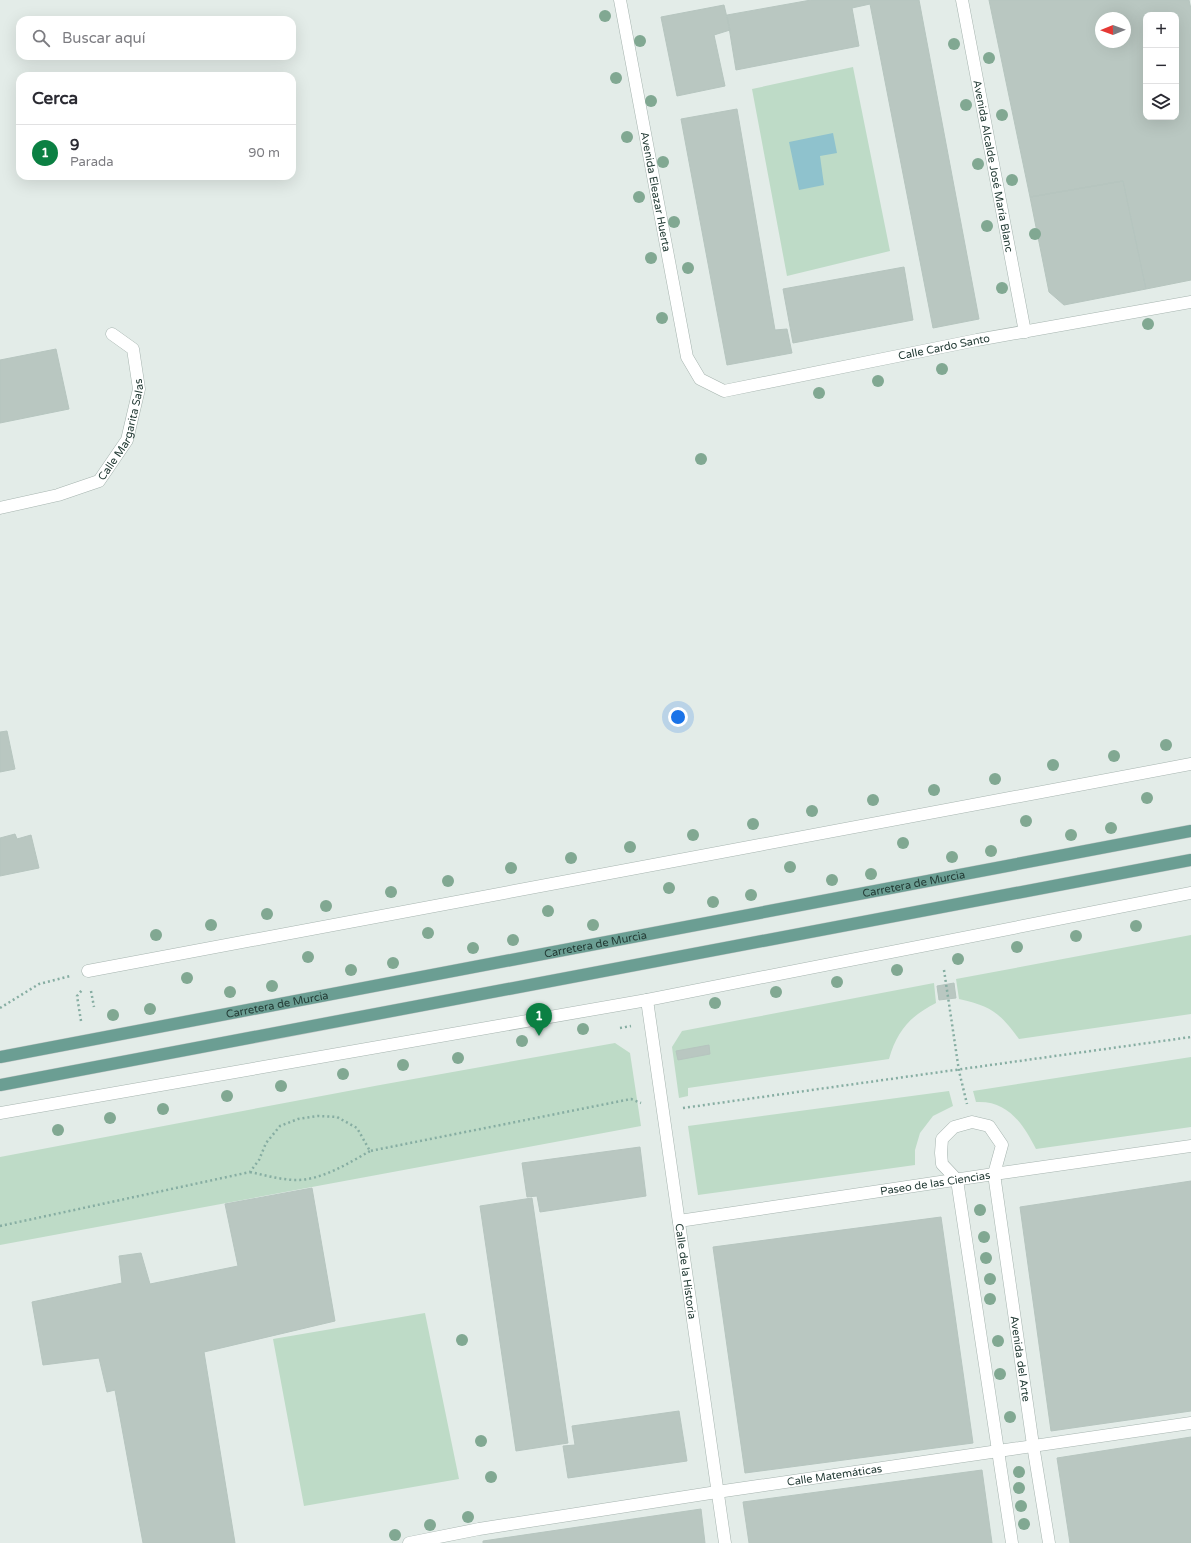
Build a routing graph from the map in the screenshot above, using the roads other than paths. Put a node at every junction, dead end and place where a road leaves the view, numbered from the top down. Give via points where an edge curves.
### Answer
1 (620, 0) edge
2 (962, 0) edge
3 (1191, 302) edge
4 (1025, 332) junction
5 (112, 334) dead end
6 (700, 379) joint
7 (0, 508) edge
8 (1191, 764) edge
9 (1191, 831) edge
10 (1191, 860) edge
11 (1191, 893) edge
12 (88, 971) road end
13 (647, 1000) junction
14 (0, 1057) edge
15 (0, 1085) edge
16 (0, 1113) edge
17 (1191, 1146) edge
18 (994, 1174) junction
19 (957, 1180) junction
20 (679, 1221) junction
21 (1191, 1423) edge
22 (1033, 1445) junction
23 (998, 1451) junction
24 (717, 1492) junction
25 (410, 1543) edge
26 (725, 1543) edge
27 (1012, 1543) edge
28 (1050, 1543) edge

1 - 6 street, Avenida Eleazar Huerta via 687,357
2 - 4 street, Avenida Alcalde José María Blanc
3 - 4 street, Calle Cardo Santo
4 - 6 street, Calle Cardo Santo via 724,391
5 - 7 street, Calle Margarita Salas via 133,349 139,389 127,440 99,481 58,495
8 - 12 street
9 - 14 main road, Carretera de Murcia
10 - 15 main road
11 - 13 street
13 - 16 street
13 - 20 street, Calle de la Historia
17 - 18 street, Paseo de las Ciencias
18 - 19 street, Paseo de las Ciencias
18 - 19 street via 1002,1145 989,1126 972,1122 954,1126 942,1139 942,1164
18 - 22 street, Avenida del Arte
19 - 20 street, Paseo de las Ciencias
19 - 23 street
20 - 24 street, Calle de la Historia
21 - 22 street, Calle Matemáticas
22 - 23 street, Calle Matemáticas
22 - 28 street, Avenida del Arte
23 - 24 street, Calle Matemáticas
23 - 27 street
24 - 25 street, Calle Matemáticas via 479,1529
24 - 26 street, Calle de la Historia

